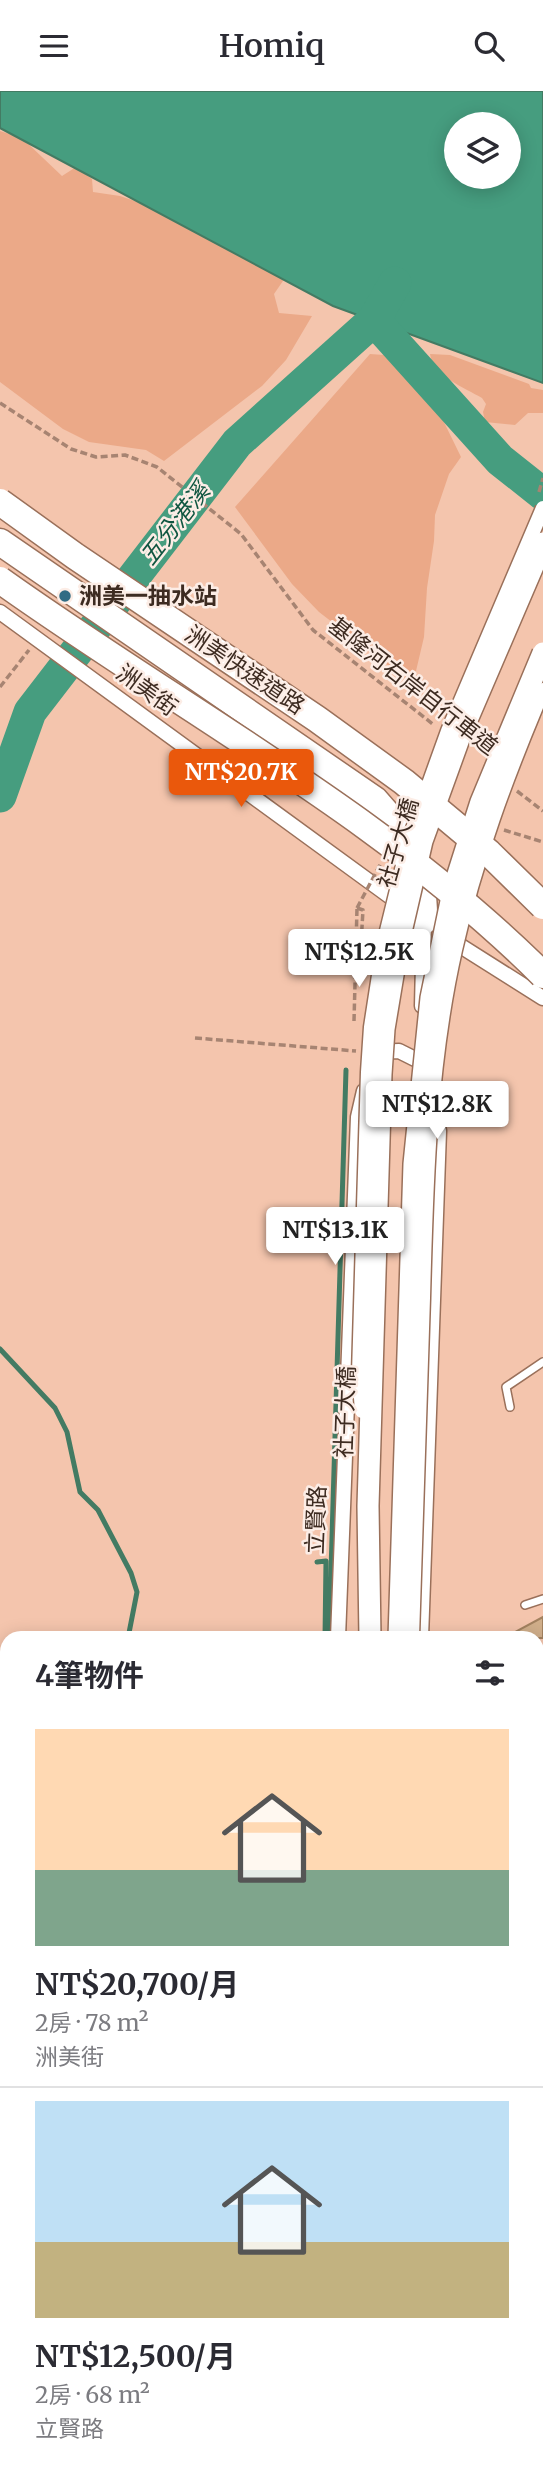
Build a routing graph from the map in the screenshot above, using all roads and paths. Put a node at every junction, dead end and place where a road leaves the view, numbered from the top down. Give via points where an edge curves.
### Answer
1 (0, 403) edge
2 (0, 502) edge
3 (543, 508) edge
4 (0, 542) edge
5 (543, 543) edge
6 (0, 580) edge
7 (0, 612) edge
8 (30, 648) dead end
9 (543, 653) edge
10 (0, 687) edge
11 (543, 690) edge
12 (434, 725) dead end
13 (329, 767) junction
14 (510, 785) dead end
15 (543, 811) edge
16 (498, 828) dead end
17 (543, 842) edge
18 (402, 905) junction
19 (543, 906) edge
20 (424, 922) junction
21 (361, 944) dead end
22 (543, 975) edge
23 (543, 998) edge
24 (354, 1032) dead end
25 (195, 1038) dead end
26 (372, 1052) junction
27 (421, 1062) junction
28 (543, 1363) edge
29 (510, 1407) dead end
30 (368, 1506) junction
31 (543, 1599) edge
32 (525, 1605) dead end
33 (338, 1631) edge
34 (370, 1631) edge
35 (399, 1631) edge
36 (412, 1631) edge
37 (421, 1631) edge

1 - 12 path, 基隆河右岸自行車道 via 71,449 96,457 125,455 157,467 241,534 313,630
2 - 19 highway, 洲美快速道路, bridge via 404,782 489,853
3 - 30 street, bridge via 443,743 410,837 384,943 368,1072 360,1360
4 - 13 highway
5 - 30 street, 社子大橋, bridge via 460,736 427,828 398,945 381,1074
6 - 22 highway, bridge via 393,846 505,937
7 - 18 street, 洲美街
8 - 10 path
9 - 35 street, bridge via 477,814 454,887 431,998 414,1164
11 - 36 street, bridge via 508,772 472,881 454,952 433,1084
13 - 18 highway via 372,809 394,846 404,884
13 - 20 highway via 374,800 409,845 425,896
14 - 15 path
16 - 17 path
18 - 20 street, 洲美街
18 - 26 street, 立賢路
20 - 23 street, 洲美街
20 - 27 street
21 - 24 path via 363,910 356,908
25 - 26 path
26 - 27 street via 399,1051
26 - 33 street, 立賢路 via 358,1117
27 - 37 street via 439,1131
28 - 29 lane via 506,1387
30 - 34 street, 社子大橋, bridge
31 - 32 lane

